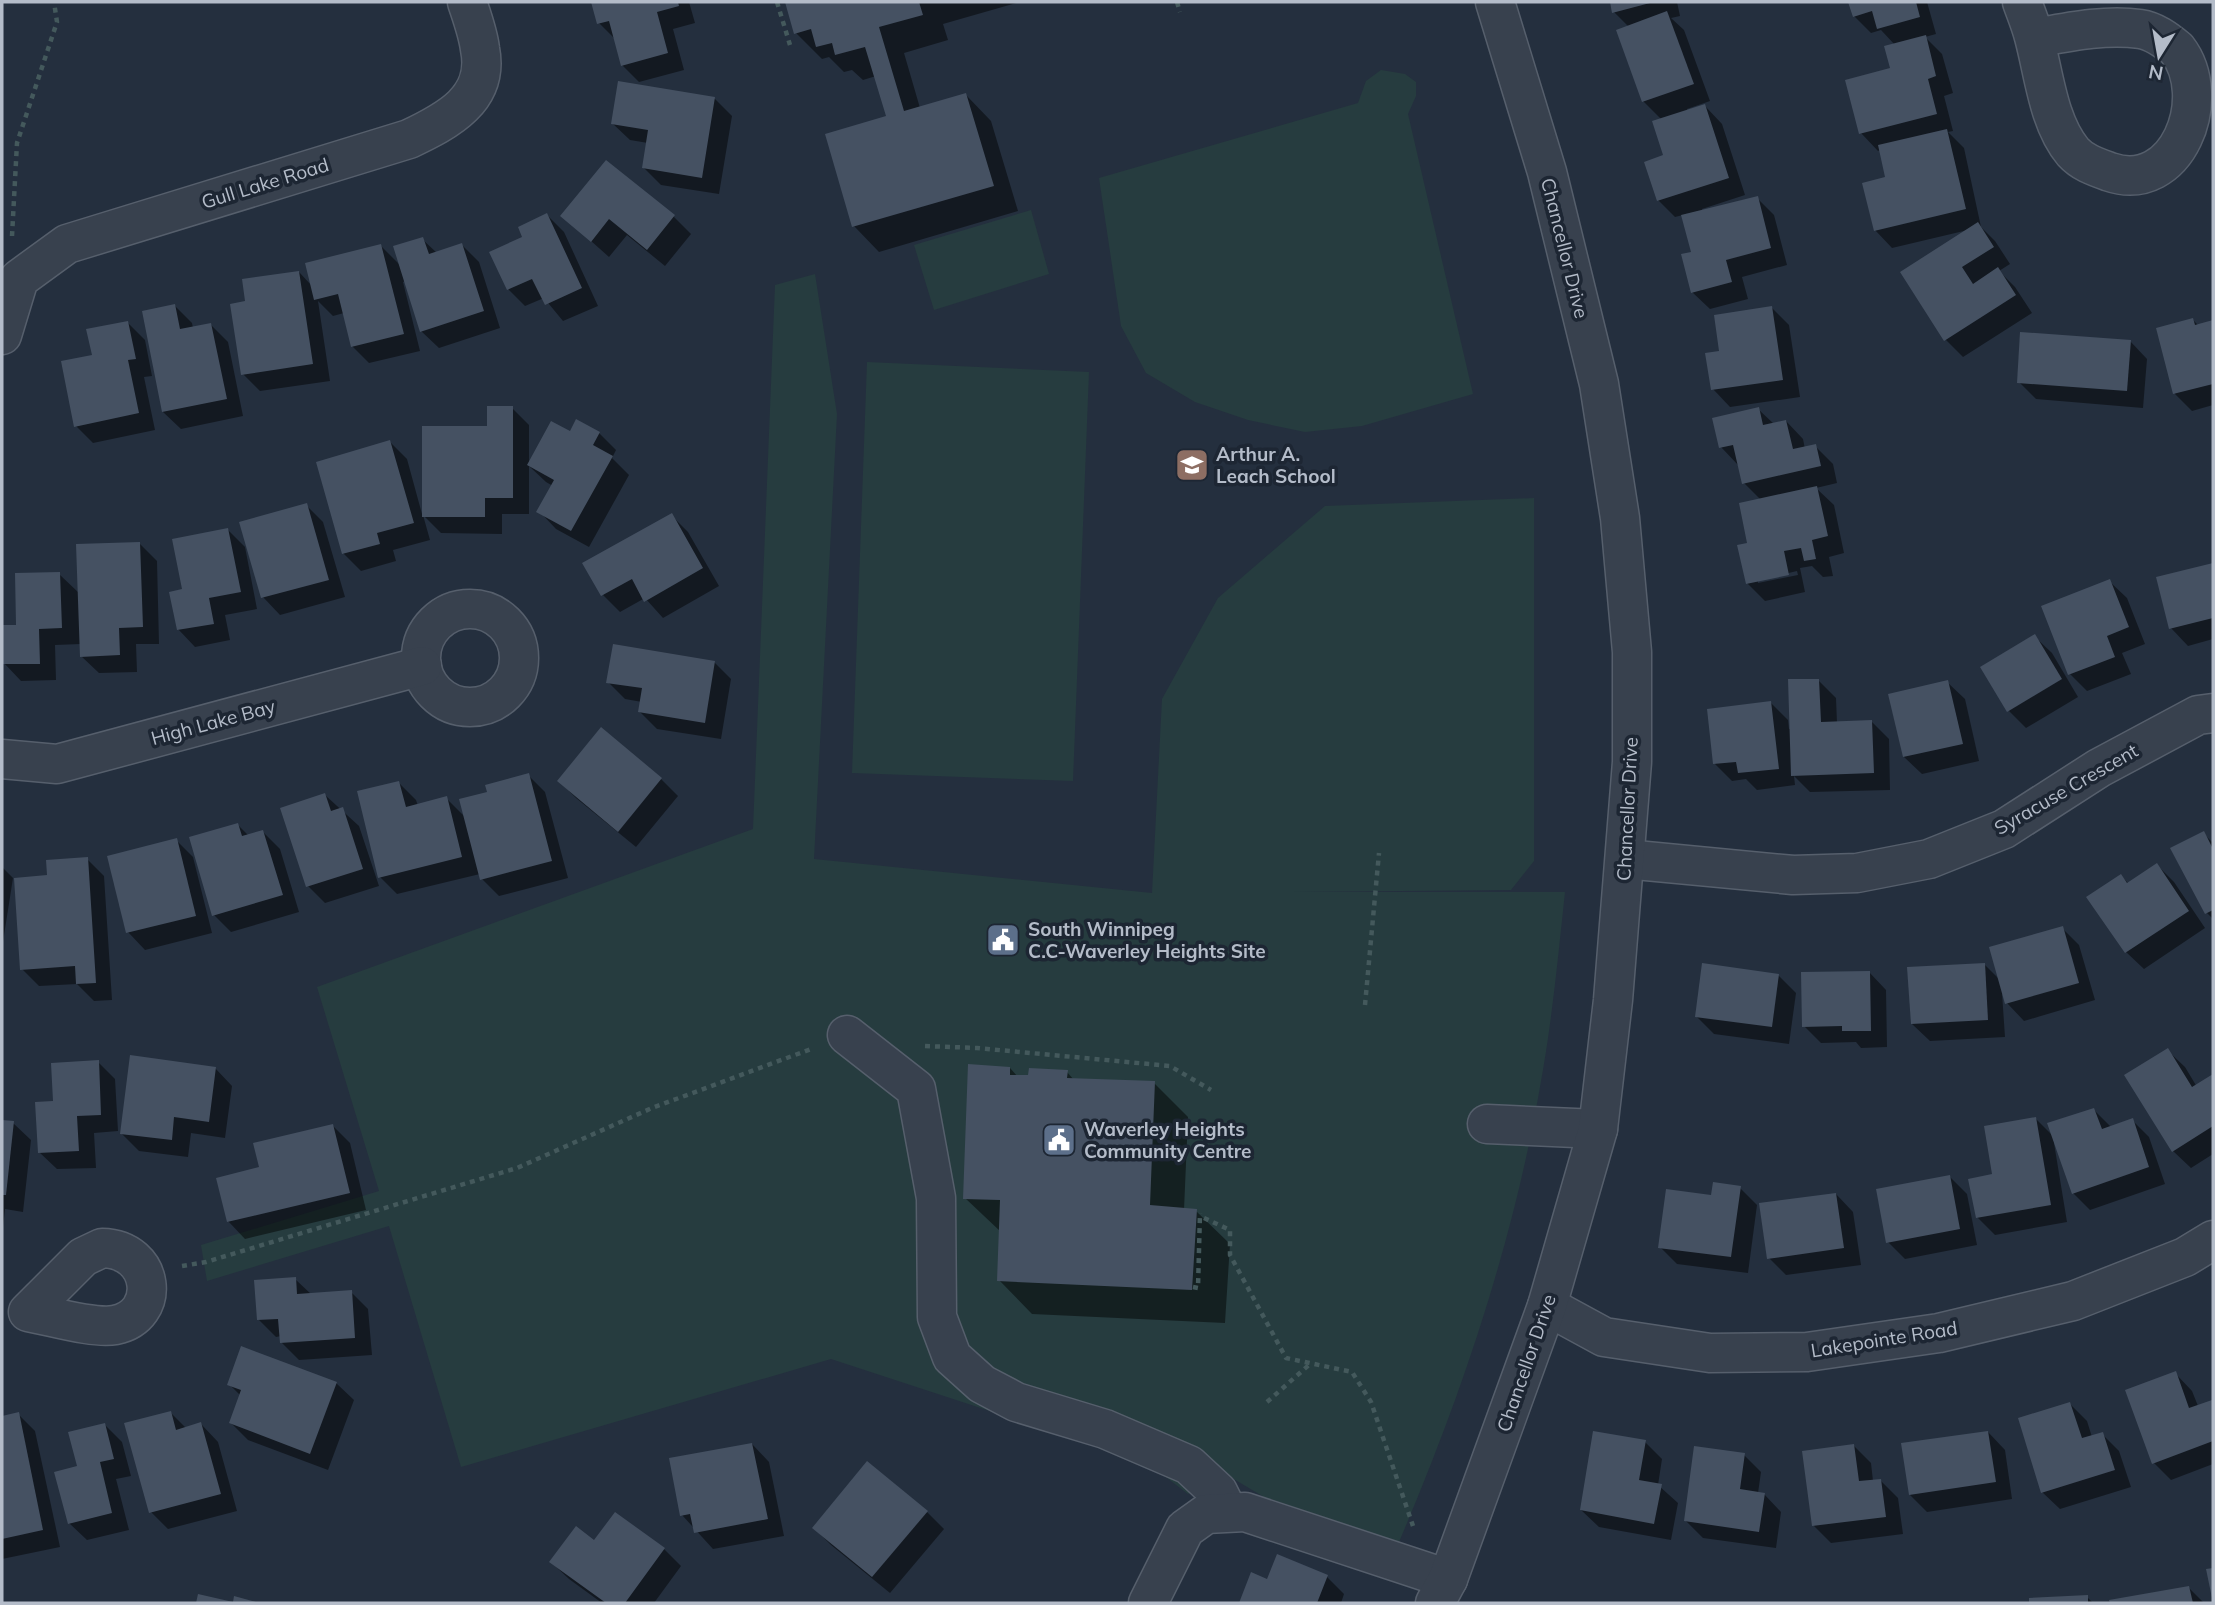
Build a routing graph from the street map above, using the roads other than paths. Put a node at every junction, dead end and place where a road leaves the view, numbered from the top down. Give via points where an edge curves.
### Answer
1 (467, 2) edge
2 (1495, 2) edge
3 (2022, 2) edge
4 (2035, 38) junction
5 (2, 335) edge
6 (422, 666) dead end
7 (2213, 713) edge
8 (2, 759) edge
9 (1625, 859) junction
10 (847, 1035) road end
11 (1487, 1124) dead end
12 (1598, 1129) junction
13 (2213, 1240) edge
14 (1547, 1306) junction
15 (15, 1316) edge
16 (1228, 1513) junction
17 (1442, 1591) edge
18 (1148, 1603) edge

1 - 5 street, Gull Lake Road via 481,52 478,81 464,107 441,124 409,139 67,244 19,279
2 - 9 street, Chancellor Drive via 1547,172 1599,384 1620,518 1632,652 1632,762
3 - 4 street
4 - 4 street via 2060,133 2075,154 2117,174 2158,168 2179,153 2191,136 2200,95 2185,55 2165,38 2141,29 2116,28
6 - 8 street, High Lake Bay via 57,764
7 - 9 street, Syracuse Crescent via 2198,715 2099,768 2004,829 1929,859 1857,873 1793,875
9 - 12 street, Chancellor Drive
10 - 16 street via 916,1089 936,1198 937,1317 952,1357 982,1384 1016,1402 1105,1429 1189,1465 1218,1492
11 - 12 street
12 - 14 street, Chancellor Drive
13 - 14 street, Lakepointe Road via 2185,1257 2073,1301 1939,1333 1807,1352 1710,1353 1604,1337
14 - 17 street, Chancellor Drive
15 - 15 street via 89,1253 102,1248 128,1254 146,1279 142,1305 134,1316 116,1325
16 - 17 street via 1245,1513
16 - 18 street via 1206,1514 1185,1529

